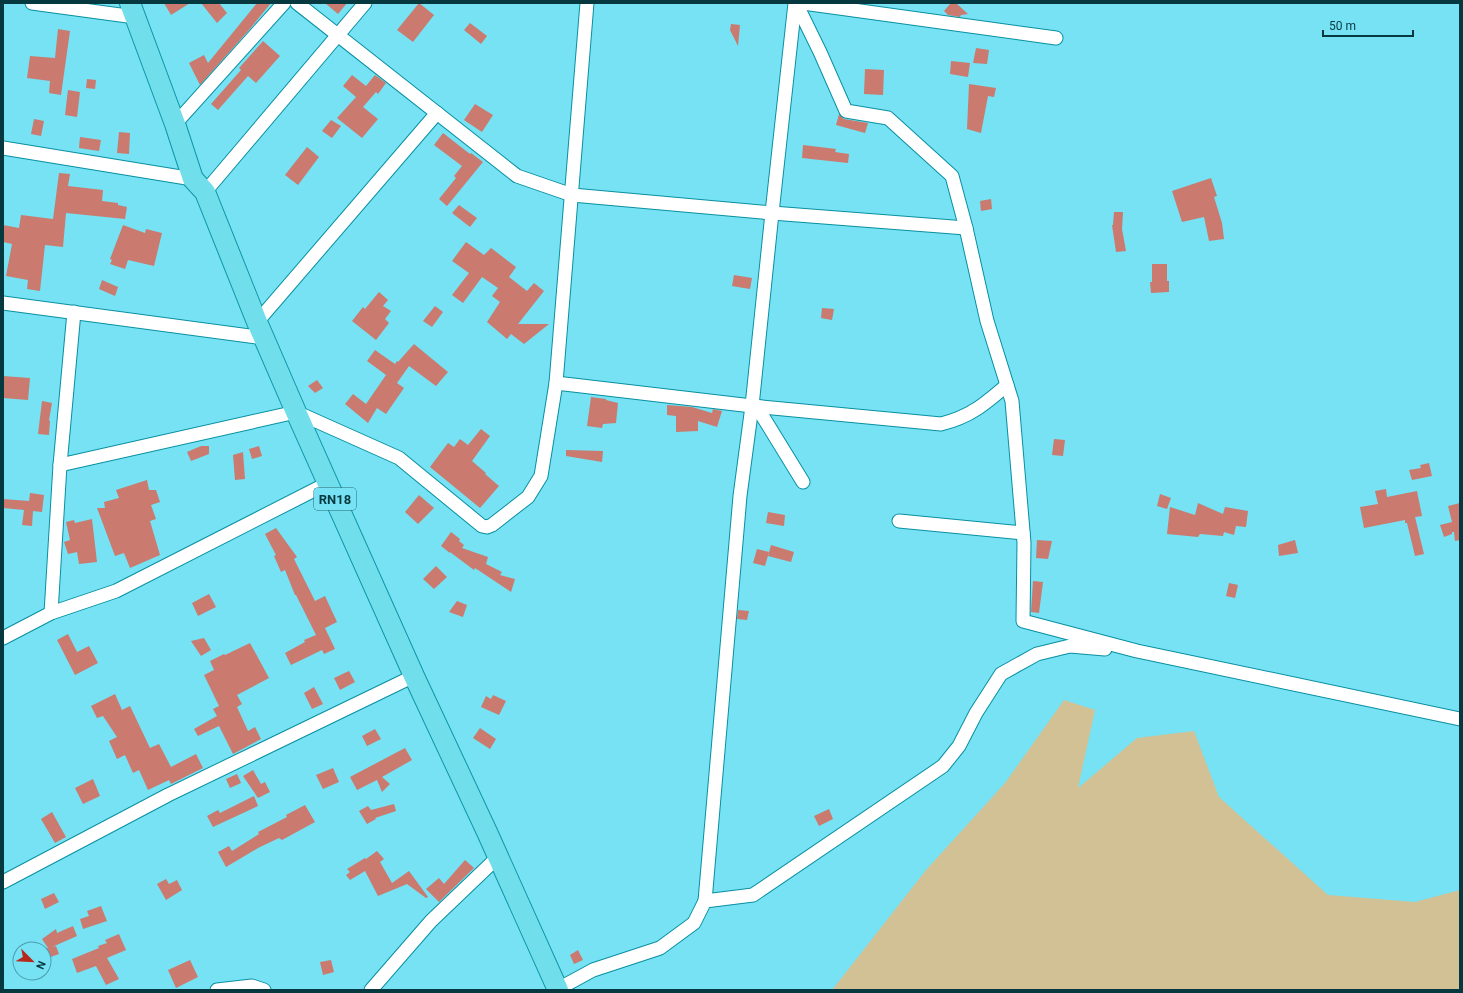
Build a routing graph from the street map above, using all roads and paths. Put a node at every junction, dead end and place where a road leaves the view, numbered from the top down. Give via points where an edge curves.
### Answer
1 (32, 3) edge
2 (284, 3) edge
3 (297, 3) edge
4 (365, 3) edge
5 (587, 3) edge
6 (795, 3) edge
7 (803, 3) edge
8 (132, 10) edge
9 (337, 35) junction
10 (1056, 38) dead end
11 (437, 113) junction
12 (175, 124) junction
13 (3, 148) edge
14 (199, 185) junction
15 (572, 195) junction
16 (772, 213) junction
17 (966, 228) junction
18 (3, 303) edge
19 (74, 312) junction
20 (260, 330) junction
21 (556, 382) junction
22 (1007, 385) junction
23 (752, 406) junction
24 (296, 412) junction
25 (60, 465) junction
26 (803, 482) dead end
27 (328, 483) junction
28 (899, 521) dead end
29 (1023, 533) junction
30 (51, 613) junction
31 (3, 638) edge
32 (1137, 651) junction
33 (414, 676) junction
34 (1460, 719) edge
35 (498, 857) junction
36 (3, 882) edge
37 (705, 901) junction
38 (217, 990) edge
39 (264, 990) edge
40 (371, 990) edge
41 (558, 990) edge

1 - 8 street
2 - 12 street
3 - 9 street
4 - 9 street
5 - 15 street
6 - 16 street
6 - 17 street via 846,111 888,118 952,176
7 - 10 street
8 - 12 main road, RN18
9 - 11 street
9 - 14 street
11 - 15 street via 517,176
11 - 20 street
12 - 14 main road, RN18
13 - 14 street
14 - 20 main road, RN18
15 - 16 street
15 - 21 street
16 - 17 street
16 - 23 street
17 - 22 street via 987,321
18 - 19 street
19 - 20 street
19 - 25 street
20 - 24 main road, RN18
21 - 23 street
21 - 24 street via 541,476 528,497 487,527 482,526 399,458
22 - 23 street via 968,416 941,424
22 - 29 street via 1012,401
23 - 26 street via 760,412
23 - 37 street via 740,496
24 - 25 street
24 - 27 main road, RN18
25 - 30 street
27 - 30 street via 116,591
27 - 33 main road, RN18
28 - 29 street
29 - 32 street via 1023,621
30 - 31 street
32 - 34 street
32 - 37 street via 1070,646 1038,654 1000,674 959,746 943,766 753,895
33 - 35 main road, RN18
33 - 36 street via 168,795
35 - 40 street via 432,921
35 - 41 main road, RN18
37 - 41 street via 694,923 660,948 593,970
38 - 39 street via 252,986

